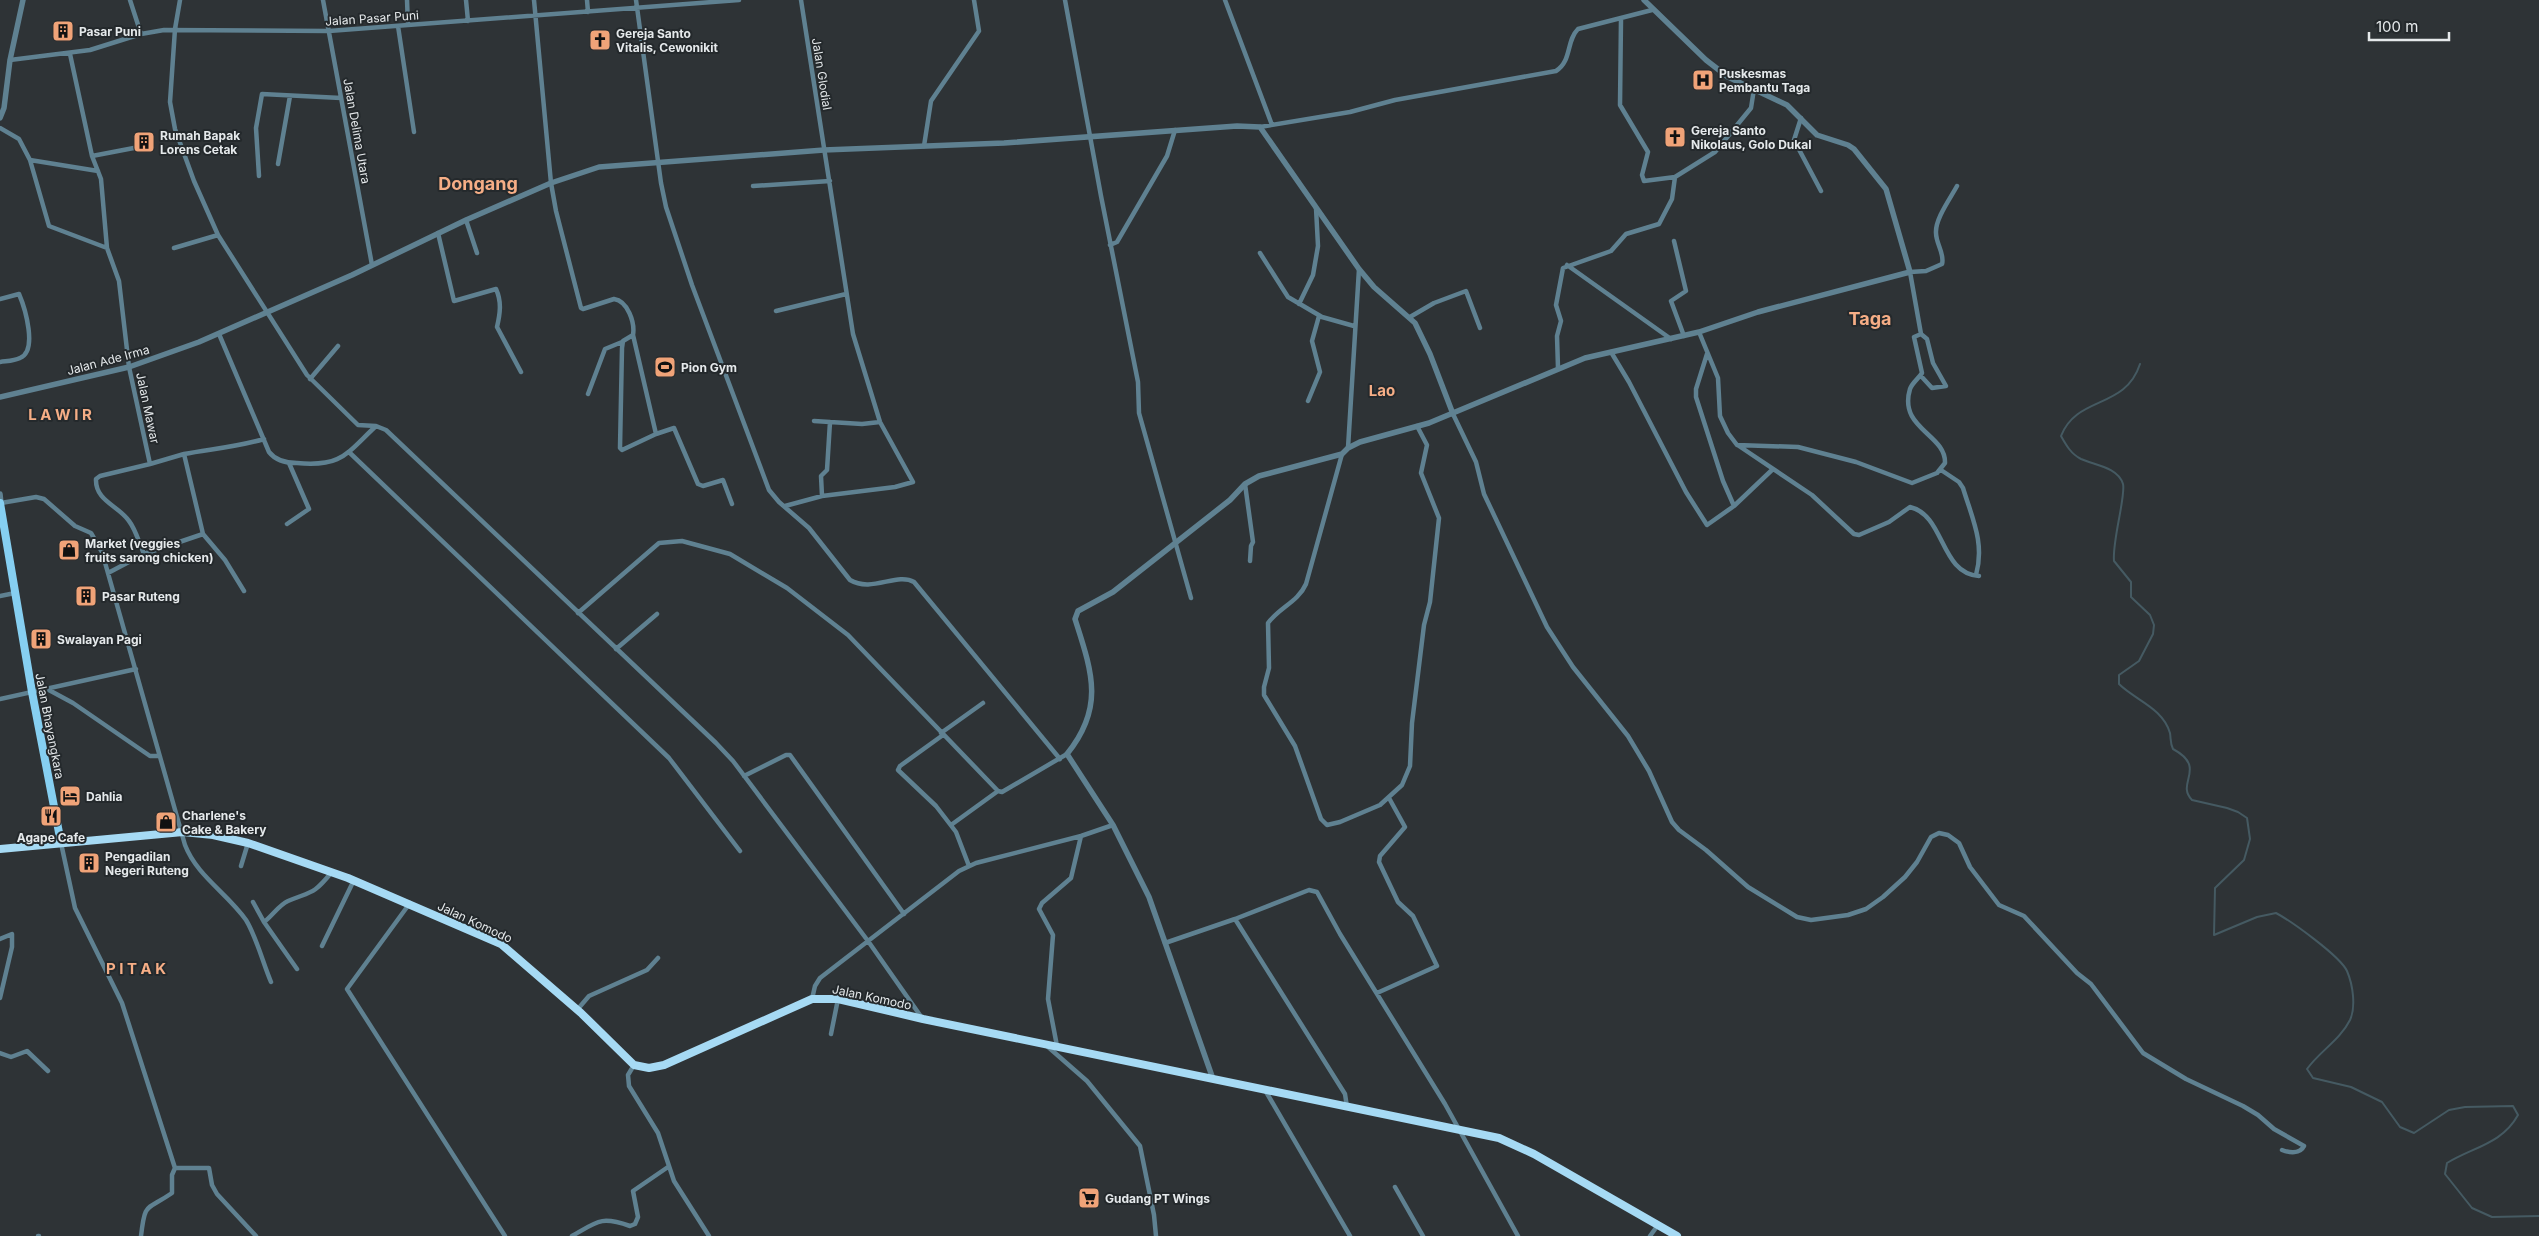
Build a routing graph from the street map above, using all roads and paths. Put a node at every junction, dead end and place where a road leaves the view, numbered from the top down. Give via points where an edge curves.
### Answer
1 (23, 0) edge
2 (130, 0) edge
3 (180, 0) edge
4 (324, 0) edge
5 (407, 0) edge
6 (466, 0) edge
7 (534, 0) edge
8 (586, 0) edge
9 (636, 0) edge
10 (739, 0) edge
11 (801, 0) edge
12 (974, 0) edge
13 (1065, 0) edge
14 (1225, 0) edge
15 (1644, 0) edge
16 (637, 8) junction
17 (1652, 10) junction
18 (588, 12) junction
19 (536, 16) junction
20 (1621, 19) junction
21 (468, 21) junction
22 (408, 25) junction
23 (398, 26) junction
24 (175, 29) junction
25 (329, 31) junction
26 (141, 34) junction
27 (70, 54) junction
28 (10, 60) junction
29 (1754, 89) junction
30 (290, 96) junction
31 (341, 98) junction
32 (0, 118) edge
33 (1801, 118) junction
34 (1272, 125) junction
35 (1260, 126) junction
36 (0, 128) edge
37 (1174, 130) junction
38 (414, 132) dead end
39 (1089, 135) junction
40 (924, 146) junction
41 (139, 147) dead end
42 (824, 150) junction
43 (92, 156) junction
44 (30, 160) junction
45 (658, 162) junction
46 (278, 164) dead end
47 (98, 171) junction
48 (259, 176) dead end
49 (1675, 177) junction
50 (830, 181) junction
51 (551, 183) junction
52 (753, 186) dead end
53 (1957, 186) dead end
54 (1821, 191) dead end
55 (1316, 206) junction
56 (466, 220) junction
57 (438, 233) junction
58 (218, 235) junction
59 (1674, 241) dead end
60 (1110, 244) junction
61 (106, 248) junction
62 (174, 248) dead end
63 (478, 253) dead end
64 (1260, 253) dead end
65 (372, 265) junction
66 (1567, 265) junction
67 (1359, 269) junction
68 (1910, 272) junction
69 (846, 294) junction
70 (0, 299) edge
71 (1299, 304) junction
72 (776, 311) dead end
73 (266, 312) junction
74 (1319, 316) junction
75 (1410, 317) junction
76 (1354, 326) junction
77 (1480, 328) dead end
78 (1699, 332) junction
79 (219, 334) junction
80 (1921, 334) junction
81 (632, 335) junction
82 (1684, 336) junction
83 (1672, 339) junction
84 (622, 342) junction
85 (338, 346) dead end
86 (1611, 352) junction
87 (1707, 354) junction
88 (0, 362) edge
89 (129, 368) junction
90 (1558, 368) junction
91 (522, 372) dead end
92 (1921, 376) junction
93 (310, 379) junction
94 (588, 394) dead end
95 (0, 397) edge
96 (1308, 401) dead end
97 (1453, 414) junction
98 (814, 421) dead end
99 (830, 422) junction
100 (880, 422) junction
101 (376, 426) junction
102 (1417, 426) junction
103 (656, 434) junction
104 (264, 439) junction
105 (1737, 445) junction
106 (1348, 448) junction
107 (350, 453) junction
108 (184, 454) junction
109 (1342, 454) junction
110 (289, 463) junction
111 (150, 464) junction
112 (1773, 469) junction
113 (1940, 470) junction
114 (1245, 484) junction
115 (822, 496) junction
116 (0, 500) edge
117 (732, 504) dead end
118 (785, 506) junction
119 (1734, 506) junction
120 (287, 524) dead end
121 (203, 534) junction
122 (1176, 542) junction
123 (144, 554) junction
124 (1250, 561) dead end
125 (108, 573) junction
126 (244, 591) dead end
127 (15, 593) junction
128 (0, 596) edge
129 (1191, 598) dead end
130 (578, 613) junction
131 (657, 614) dead end
132 (616, 648) junction
133 (136, 669) junction
134 (47, 689) junction
135 (32, 692) junction
136 (0, 699) edge
137 (983, 703) dead end
138 (942, 734) junction
139 (1067, 754) junction
140 (159, 756) junction
141 (1060, 759) junction
142 (744, 776) junction
143 (998, 791) junction
144 (1389, 798) junction
145 (951, 825) junction
146 (1113, 825) junction
147 (182, 832) junction
148 (1081, 836) junction
149 (61, 843) junction
150 (248, 843) junction
151 (0, 849) edge
152 (740, 850) dead end
153 (241, 866) dead end
154 (969, 866) junction
155 (331, 873) junction
156 (354, 880) junction
157 (253, 902) dead end
158 (410, 904) junction
159 (904, 914) junction
160 (1235, 919) junction
161 (264, 922) junction
162 (0, 939) edge
163 (868, 941) junction
164 (1165, 944) junction
165 (322, 946) dead end
166 (658, 958) dead end
167 (297, 969) dead end
168 (271, 982) dead end
169 (1376, 993) junction
170 (0, 998) edge
171 (812, 999) junction
172 (838, 999) junction
173 (576, 1010) junction
174 (923, 1019) junction
175 (831, 1034) dead end
176 (1045, 1044) junction
177 (1057, 1046) junction
178 (0, 1053) edge
179 (634, 1065) junction
180 (48, 1072) dead end
181 (1212, 1079) junction
182 (1264, 1089) junction
183 (1347, 1107) junction
184 (1459, 1130) junction
185 (2282, 1150) dead end
186 (668, 1167) junction
187 (175, 1168) junction
188 (1395, 1187) dead end
189 (1658, 1225) junction
190 (141, 1236) edge
191 (256, 1236) edge
192 (505, 1236) edge
193 (572, 1236) edge
194 (708, 1236) edge
195 (1156, 1236) edge
196 (1350, 1236) edge
197 (1423, 1236) edge
198 (1518, 1236) edge
199 (1650, 1236) edge
200 (1677, 1236) edge

1 - 28 street
2 - 26 street
3 - 24 street
4 - 25 street, Jalan Delima Utara
5 - 22 street
6 - 21 street
7 - 19 street
8 - 18 street
9 - 16 street
10 - 16 street, Jalan Pasar Puni
11 - 42 street, Jalan Glodial
12 - 40 street via 979,31 931,101
13 - 39 street
14 - 34 street
15 - 17 street
16 - 18 street, Jalan Pasar Puni
16 - 45 street
17 - 20 street
17 - 29 street via 1712,65 1736,82
18 - 19 street, Jalan Pasar Puni
19 - 21 street, Jalan Pasar Puni
19 - 51 street
20 - 34 street via 1578,29 1566,61 1556,71
20 - 49 street via 1619,103 1648,152 1642,179 1648,182
21 - 22 street, Jalan Pasar Puni
22 - 23 street, Jalan Pasar Puni
23 - 25 street, Jalan Pasar Puni
23 - 38 street
24 - 25 street, Jalan Pasar Puni
24 - 26 street, Jalan Pasar Puni
24 - 58 street via 171,114 194,181
25 - 31 street, Jalan Delima Utara
26 - 27 street, Jalan Pasar Puni
27 - 28 street, Jalan Pasar Puni
27 - 43 street, Jalan Mawar
28 - 32 street
29 - 33 street via 1778,100
29 - 49 street via 1751,108 1718,149
30 - 31 street
30 - 46 street
30 - 48 street via 262,94 256,128
31 - 65 street, Jalan Delima Utara
33 - 54 street via 1794,140
33 - 68 street via 1817,135 1851,147 1879,178 1890,199
34 - 35 street
35 - 37 street, Jalan Ade Irma
35 - 55 street
36 - 44 street via 19,139
37 - 39 street, Jalan Ade Irma
37 - 60 street via 1167,156 1116,242
39 - 40 street, Jalan Ade Irma
39 - 60 street
40 - 42 street, Jalan Ade Irma
41 - 43 street
42 - 45 street, Jalan Ade Irma
42 - 50 street, Jalan Glodial
43 - 47 street, Jalan Mawar
44 - 47 street
44 - 61 street via 49,226
45 - 51 street, Jalan Ade Irma via 600,167
45 - 118 street via 666,207 692,285 770,490
47 - 61 street, Jalan Mawar
49 - 66 street via 1672,199 1659,224 1626,234 1607,253
50 - 52 street
50 - 69 street, Jalan Glodial
51 - 56 street, Jalan Ade Irma
51 - 81 street via 580,308 583,310 619,300 633,325
53 - 68 street via 1936,225 1942,264 1926,271
55 - 67 street
55 - 71 street via 1318,246 1315,266
56 - 57 street, Jalan Ade Irma
56 - 63 street
57 - 65 street, Jalan Ade Irma
57 - 91 street via 454,301 496,289 500,298 497,327
58 - 62 street
58 - 73 street
59 - 82 street via 1686,291 1671,301
60 - 122 street via 1138,382 1139,413
61 - 89 street, Jalan Mawar via 117,269
64 - 71 street via 1282,290
65 - 73 street, Jalan Ade Irma
66 - 83 street
66 - 90 street via 1562,272 1556,305 1561,321 1557,336
67 - 75 street via 1374,287
67 - 76 street
68 - 78 street via 1758,312
68 - 80 street
69 - 72 street
69 - 100 street, Jalan Glodial via 853,334
70 - 88 street via 20,295 30,340 22,357
71 - 74 street
73 - 79 street, Jalan Ade Irma
73 - 93 street
74 - 76 street
74 - 96 street via 1312,341 1320,372
75 - 77 street via 1434,303 1466,291
75 - 97 street via 1420,330
76 - 106 street
78 - 82 street
78 - 87 street
79 - 89 street, Jalan Ade Irma
79 - 104 street
80 - 92 street via 1914,337
80 - 92 street via 1927,339 1933,363 1946,386 1932,388
81 - 84 street
81 - 103 street
82 - 83 street
83 - 86 street
84 - 94 street via 604,349
84 - 103 street via 620,448 622,450
85 - 93 street
86 - 90 street
86 - 119 street via 1705,523 1709,525
87 - 105 street via 1718,378 1720,416
87 - 119 street via 1695,392 1722,481
89 - 95 street, Jalan Ade Irma
89 - 111 street, Jalan Mawar
90 - 97 street
92 - 113 street via 1910,388 1910,408 1915,423 1943,451 1944,463
93 - 101 street via 358,425
97 - 102 street
97 - 185 street via 1476,462 1484,494 1547,627 1628,736 1679,830 1755,892 1797,917 1811,920 1866,909 1905,877 1931,837 1939,833 1948,835 1958,844 1970,867 1999,905 2024,916 2091,984 2143,1052 2186,1079 2244,1106 2304,1146 2294,1153
98 - 99 street
99 - 100 street
99 - 115 street via 827,470 821,476
100 - 115 street, Jalan Glodial via 912,482 886,489
101 - 107 street
101 - 130 street via 390,432
102 - 106 street
102 - 144 street via 1427,445 1421,473 1439,520 1412,723 1410,766 1402,785
103 - 117 street via 674,428 698,484 703,486 724,480
104 - 108 street via 238,447
104 - 110 street via 272,455
105 - 112 street
105 - 113 street via 1768,444 1798,448 1856,462 1912,483
106 - 109 street
107 - 110 street via 327,464
107 - 152 street via 669,758
108 - 111 street
108 - 121 street
109 - 114 street via 1259,476
109 - 144 street via 1306,584 1297,599 1268,623 1269,668 1264,691 1270,707 1295,746 1323,822 1327,825 1340,822
110 - 120 street via 309,509
111 - 123 street via 100,476 95,481 104,500 131,523
112 - 113 street via 1812,495 1857,535 1889,522 1910,507 1924,513 1934,524 1936,533 1957,566 1977,575 1980,546 1963,488
112 - 119 street
114 - 122 street via 1230,500
114 - 124 street via 1253,542
115 - 118 street
116 - 125 street via 44,499 75,526 91,533 102,552
116 - 127 main road, Jalan Bhayangkara
118 - 141 street via 809,528 850,580 859,586 905,580 914,582
121 - 123 street
121 - 126 street via 225,560
122 - 129 street
122 - 139 street via 1113,592 1076,614 1090,672 1093,705 1086,726
123 - 125 street
125 - 133 street
127 - 128 street
127 - 135 main road, Jalan Bhayangkara
130 - 132 street
130 - 138 street via 659,542 682,541 730,554 787,588 848,635
131 - 132 street
132 - 142 street via 721,748
133 - 134 street
133 - 140 street
134 - 135 street
134 - 140 street via 150,756
135 - 136 street
135 - 149 main road, Jalan Bhayangkara
137 - 138 street
138 - 143 street
138 - 145 street via 898,770
139 - 141 street
139 - 146 street
140 - 147 street
141 - 143 street via 1002,792
142 - 159 street via 790,755
142 - 163 street
143 - 145 street
144 - 169 street via 1404,829 1380,856 1379,862 1398,902 1413,916 1438,966
145 - 154 street via 958,834
146 - 148 street
146 - 164 street via 1149,897
147 - 149 highway, Jalan Komodo
147 - 150 highway, Jalan Komodo
147 - 168 street via 196,867 245,920
148 - 154 street
148 - 177 street via 1071,878 1039,909 1053,935 1048,999
149 - 151 highway, Jalan Komodo
149 - 187 street via 75,908 122,1003
150 - 153 street
150 - 155 highway, Jalan Komodo
154 - 159 street via 959,870
155 - 156 highway, Jalan Komodo
155 - 161 street via 308,895 284,904
156 - 158 highway, Jalan Komodo
156 - 165 street
157 - 161 street
158 - 173 highway, Jalan Komodo via 509,949
158 - 192 street via 347,989
159 - 163 street
160 - 164 street
160 - 169 street via 1313,890
160 - 183 street via 1345,1094
161 - 167 street
162 - 170 street via 12,934
163 - 171 street via 820,978
163 - 174 street
164 - 181 street
166 - 173 street via 647,970 590,995
169 - 184 street
171 - 172 highway, Jalan Komodo
171 - 179 highway, Jalan Komodo via 656,1068
172 - 174 highway, Jalan Komodo
172 - 175 street
173 - 179 highway, Jalan Komodo
174 - 176 highway, Jalan Komodo
176 - 177 highway, Jalan Komodo
176 - 195 street via 1087,1080 1140,1146
177 - 181 highway, Jalan Komodo
178 - 180 street via 10,1058 27,1051
179 - 186 street via 628,1078 629,1086 658,1133
181 - 182 highway, Jalan Komodo
182 - 183 highway, Jalan Komodo
182 - 196 street
183 - 184 highway, Jalan Komodo
184 - 189 highway, Jalan Komodo via 1512,1143
184 - 198 street
186 - 193 street via 633,1192 638,1217 635,1224 630,1226 604,1220
186 - 194 street
187 - 190 street via 172,1193 144,1212
187 - 191 street via 210,1168 217,1194
188 - 197 street
189 - 199 street
189 - 200 highway, Jalan Komodo

